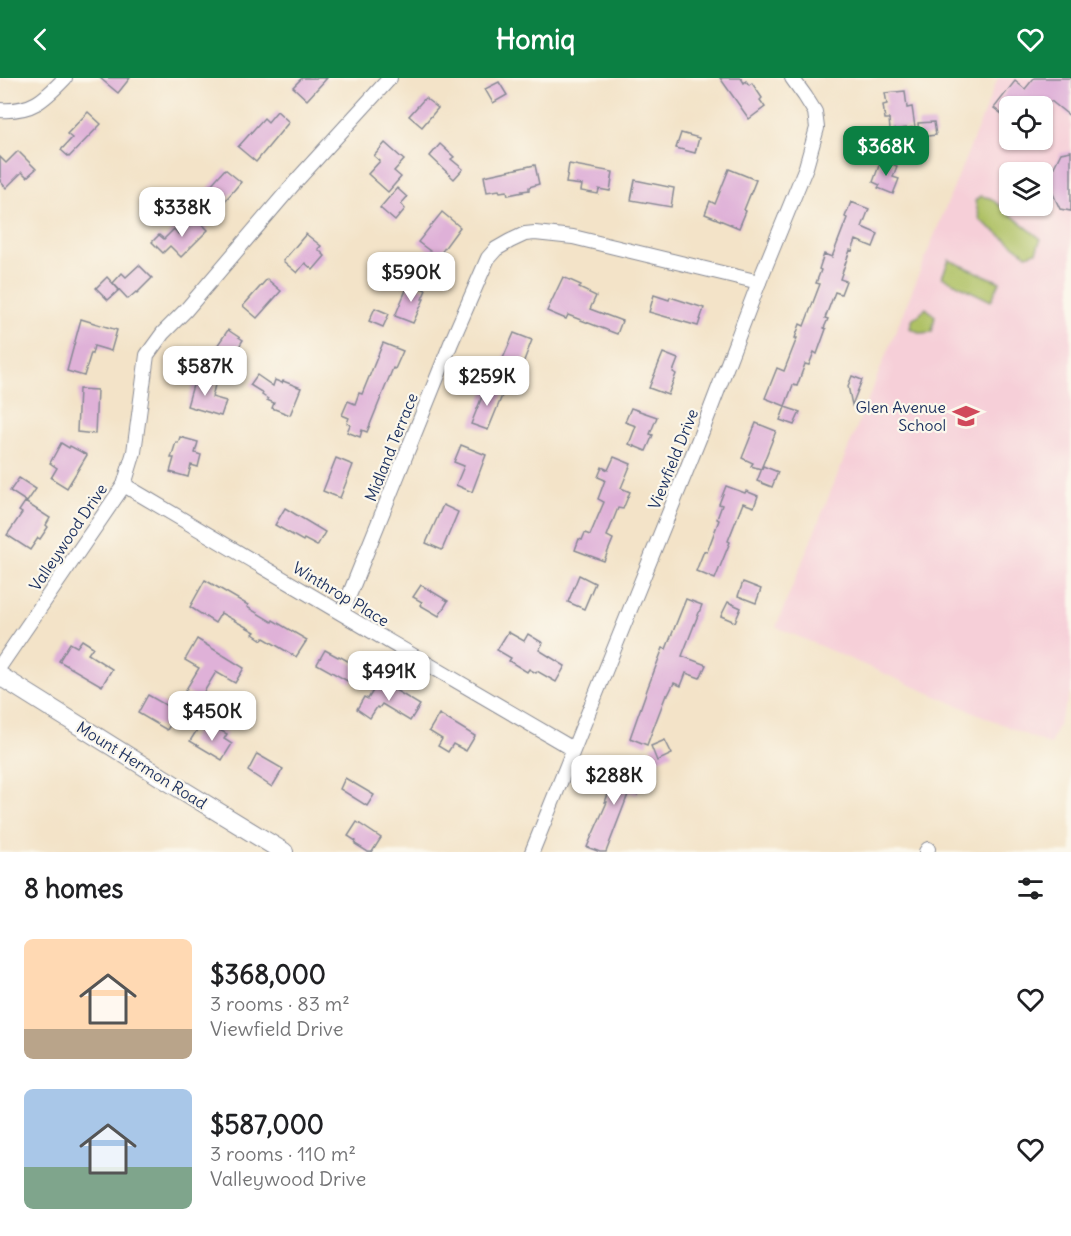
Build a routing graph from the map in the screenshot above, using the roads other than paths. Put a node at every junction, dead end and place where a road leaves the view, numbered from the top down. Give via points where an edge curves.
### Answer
1 (65, 78) edge
2 (390, 78) edge
3 (792, 78) edge
4 (0, 110) edge
5 (759, 282) junction
6 (124, 485) junction
7 (342, 613) junction
8 (0, 666) edge
9 (0, 676) edge
10 (573, 749) junction
11 (284, 852) edge
12 (532, 852) edge

1 - 4 street via 35,105
2 - 6 street, Valleywood Drive via 147,355 134,452
3 - 5 street, Viewfield Drive via 815,112 817,128 806,167
5 - 7 street, Midland Terrace via 535,232 496,249 488,258 451,343
5 - 10 street, Viewfield Drive
6 - 7 street, Winthrop Place
6 - 8 street, Valleywood Drive
7 - 10 street, Winthrop Place
9 - 11 main road, Mount Hermon Road
10 - 12 street, Viewfield Drive

